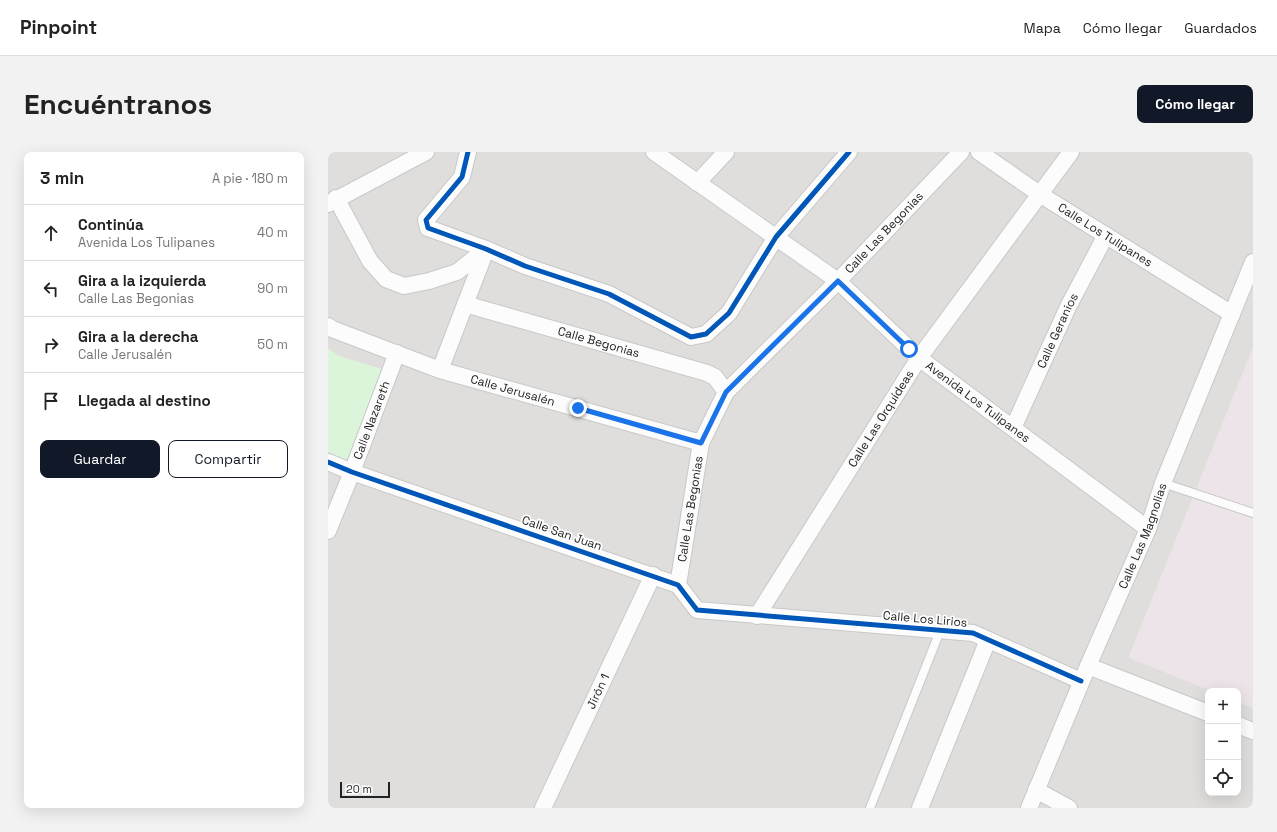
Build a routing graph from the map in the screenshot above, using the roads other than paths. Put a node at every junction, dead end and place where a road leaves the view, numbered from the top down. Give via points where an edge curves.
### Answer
1 (426, 152) edge
2 (468, 152) edge
3 (654, 152) edge
4 (726, 152) edge
5 (849, 152) edge
6 (961, 152) edge
7 (979, 152) edge
8 (1071, 152) edge
9 (697, 183) junction
10 (1040, 195) junction
11 (332, 201) edge
12 (1106, 235) junction
13 (776, 237) junction
14 (486, 249) junction
15 (1253, 262) edge
16 (838, 281) junction
17 (465, 304) junction
18 (1232, 314) junction
19 (328, 326) edge
20 (397, 353) junction
21 (919, 358) junction
22 (440, 370) junction
23 (726, 392) junction
24 (1013, 428) junction
25 (701, 443) junction
26 (328, 462) edge
27 (352, 472) junction
28 (1163, 482) junction
29 (1253, 513) edge
30 (1148, 529) junction
31 (328, 531) edge
32 (653, 575) junction
33 (678, 585) junction
34 (757, 616) junction
35 (940, 631) junction
36 (988, 640) junction
37 (1088, 666) junction
38 (1081, 681) junction
39 (1205, 712) edge
40 (1241, 726) edge
41 (1253, 731) edge
42 (1036, 790) junction
43 (543, 808) edge
44 (870, 808) edge
45 (920, 808) edge
46 (1029, 808) edge
47 (1069, 808) edge

1 - 11 street
2 - 14 street via 462,178 426,220 428,228
3 - 9 street, Avenida Los Tulipanes
4 - 9 street
5 - 13 street
6 - 16 street, Calle Las Begonias
7 - 10 street, Calle Los Tulipanes
8 - 10 street, Calle Las Orquídeas
9 - 13 street, Avenida Los Tulipanes
10 - 12 street, Calle Los Tulipanes
10 - 21 street, Calle Las Orquídeas
11 - 14 street via 370,261 386,279 404,286 457,272
12 - 18 street, Calle Los Tulipanes
12 - 24 street, Calle Geranios via 1068,307
13 - 14 street via 729,313 706,334 691,337 609,294 525,266
13 - 16 street, Avenida Los Tulipanes
14 - 17 street
15 - 18 street, Calle Las Magnolias
16 - 21 street, Avenida Los Tulipanes
16 - 23 street, Calle Las Begonias
17 - 22 street
17 - 23 street, Calle Begonias via 707,373 715,377
18 - 28 street, Calle Las Magnolias
19 - 20 street, Calle Jerusalén
20 - 22 street, Calle Jerusalén
20 - 27 street, Calle Nazareth
21 - 24 street, Avenida Los Tulipanes
21 - 34 street, Calle Las Orquídeas
22 - 25 street, Calle Jerusalén
23 - 25 street, Calle Las Begonias
24 - 30 street, Avenida Los Tulipanes
25 - 33 street, Calle Las Begonias
26 - 27 street, Calle San Juan
27 - 31 street, Calle Nazareth
27 - 32 street, Calle San Juan
28 - 29 lane
28 - 30 street, Calle Las Magnolias
30 - 37 street, Calle Las Magnolias
32 - 33 street, Calle San Juan
32 - 43 street, Jirón 1
33 - 34 street via 697,610
34 - 35 street, Calle Los Lirios
35 - 36 street, Calle Los Lirios via 973,633
35 - 44 lane
36 - 38 street, Calle Los Lirios
36 - 45 street
37 - 38 street, Calle Las Magnolias
37 - 39 street
38 - 42 street, Calle Las Magnolias
40 - 41 street
42 - 46 street, Calle Las Magnolias
42 - 47 street

